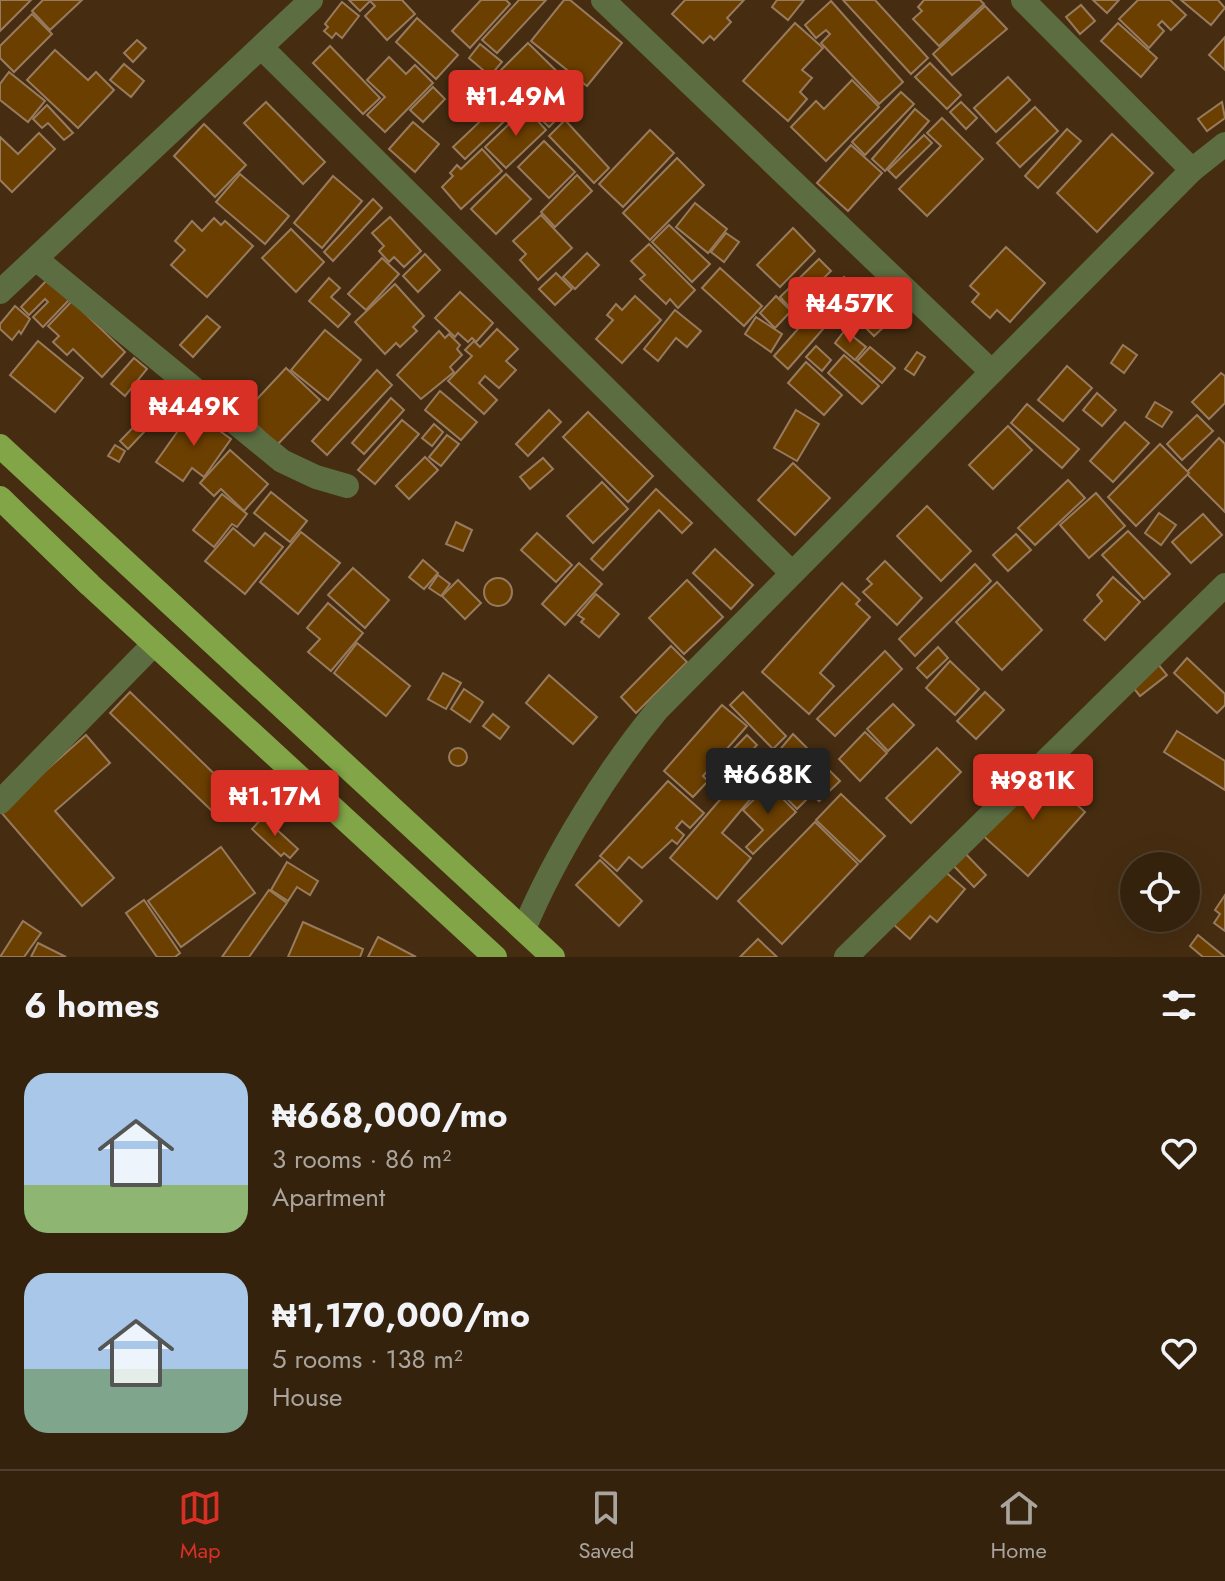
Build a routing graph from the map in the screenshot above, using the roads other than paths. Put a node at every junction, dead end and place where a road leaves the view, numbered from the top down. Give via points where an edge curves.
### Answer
1 (311, 0) edge
2 (603, 0) edge
3 (1023, 0) edge
4 (262, 48) junction
5 (1225, 144) edge
6 (1192, 170) junction
7 (36, 259) junction
8 (0, 292) edge
9 (992, 372) junction
10 (0, 446) edge
11 (347, 486) dead end
12 (0, 498) edge
13 (792, 573) junction
14 (1225, 585) edge
15 (154, 644) junction
16 (0, 802) edge
17 (524, 929) junction
18 (495, 957) edge
19 (553, 957) edge
20 (846, 957) edge

1 - 4 street
2 - 9 street
3 - 6 street
4 - 7 street
4 - 13 street
5 - 6 street
6 - 9 street
7 - 8 street
7 - 11 street via 282,461
9 - 13 street
10 - 17 main road
12 - 15 main road
13 - 17 street via 624,750 547,875
14 - 20 street
15 - 16 street
15 - 18 main road
17 - 19 main road

